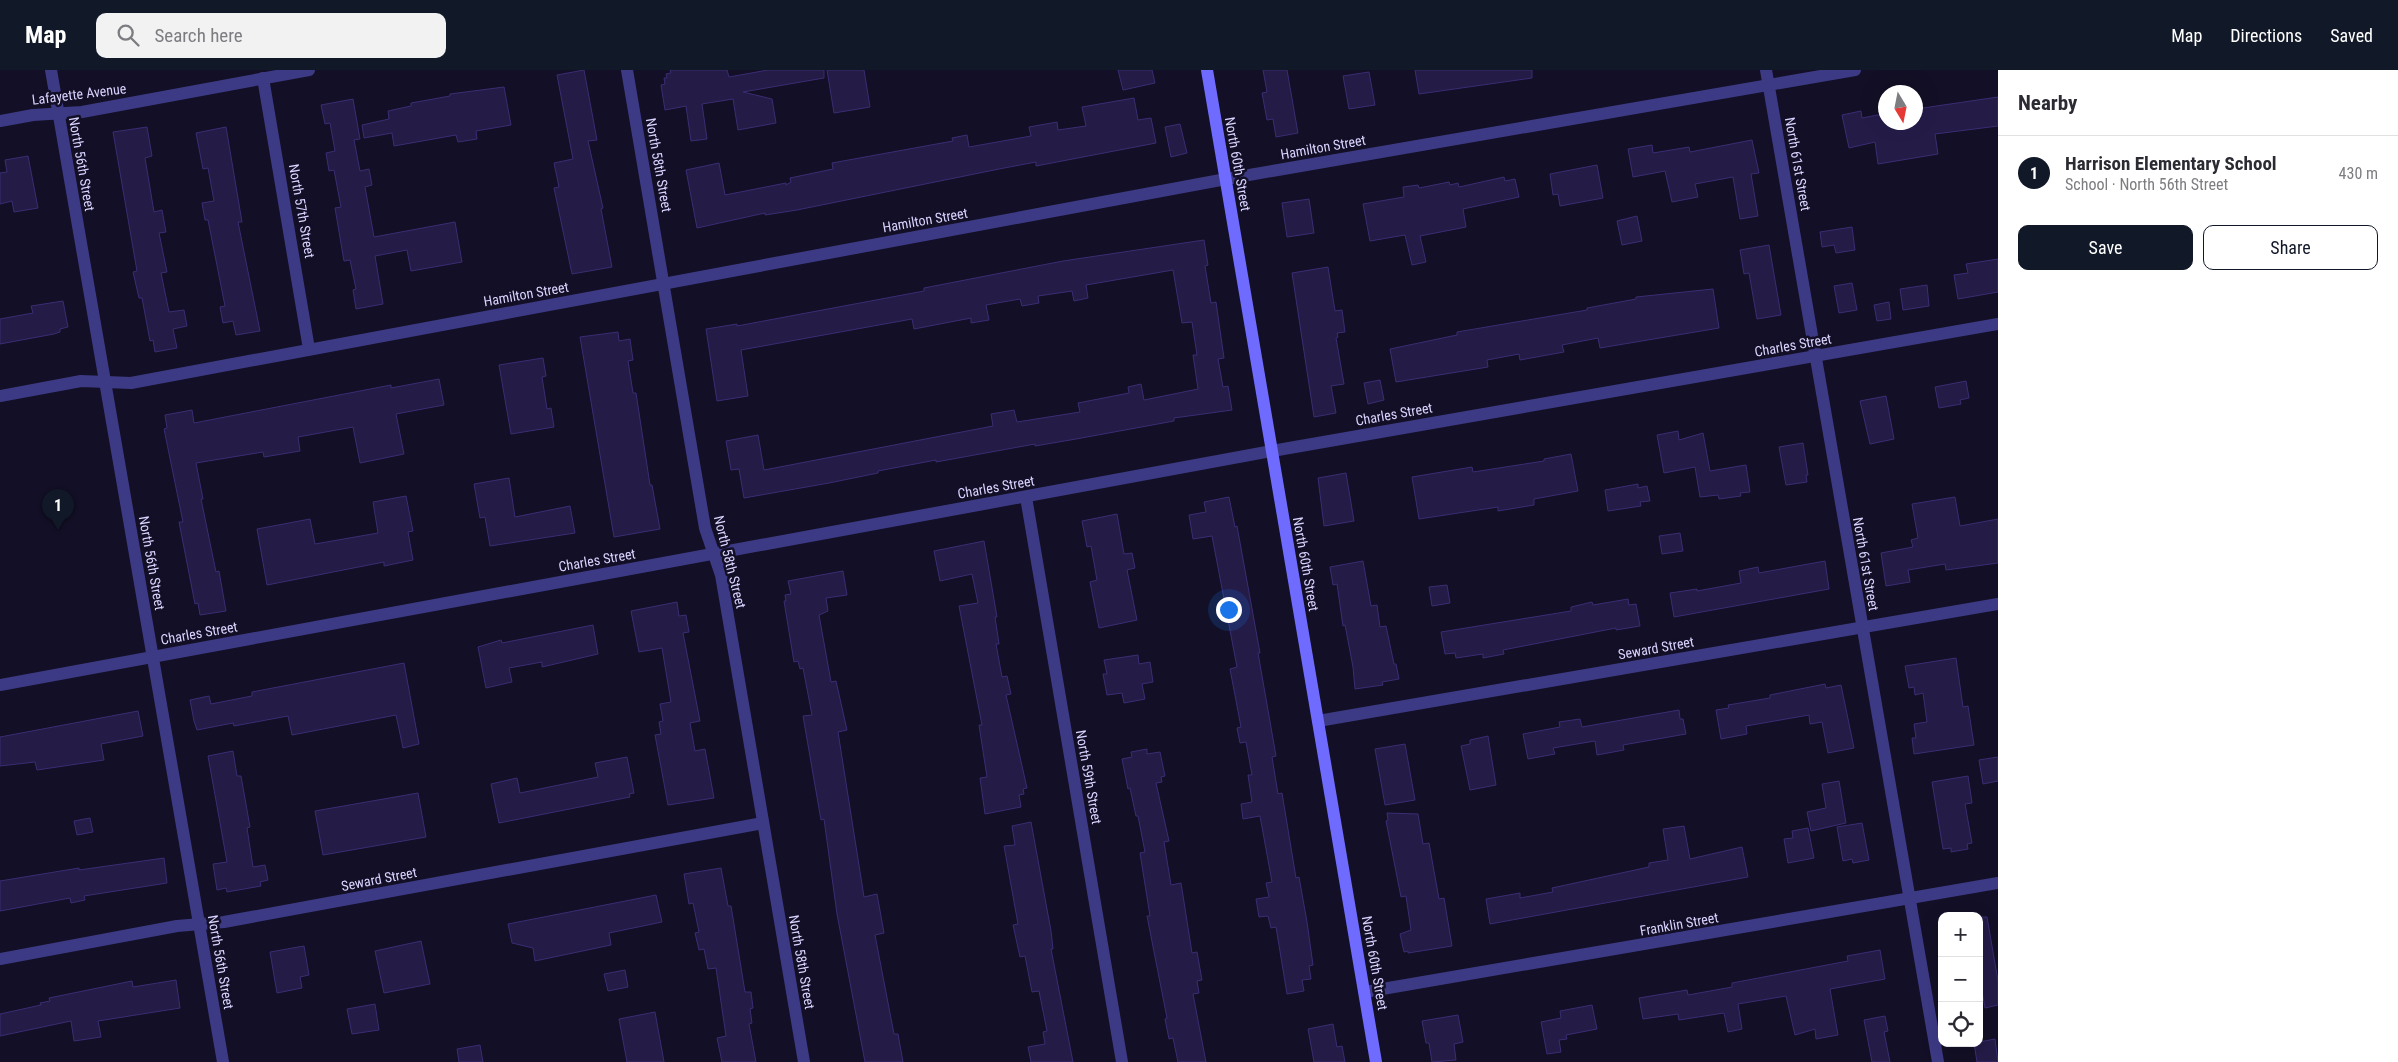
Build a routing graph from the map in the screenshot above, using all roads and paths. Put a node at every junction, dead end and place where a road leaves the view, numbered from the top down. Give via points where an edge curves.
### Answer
1 (51, 70) edge
2 (309, 70) edge
3 (627, 70) edge
4 (1207, 70) edge
5 (1766, 70) edge
6 (1855, 70) edge
7 (263, 78) junction
8 (1769, 85) junction
9 (58, 113) junction
10 (0, 121) edge
11 (1226, 179) junction
12 (664, 283) junction
13 (1998, 324) edge
14 (310, 349) junction
15 (1816, 356) junction
16 (105, 382) junction
17 (0, 396) edge
18 (1272, 451) junction
19 (1026, 497) junction
20 (714, 554) junction
21 (1998, 604) edge
22 (1862, 628) junction
23 (153, 656) junction
24 (0, 685) edge
25 (1318, 721) junction
26 (763, 822) junction
27 (1998, 883) edge
28 (1909, 899) junction
29 (200, 924) junction
30 (0, 958) edge
31 (1365, 992) junction
32 (224, 1062) edge
33 (804, 1062) edge
34 (1122, 1062) edge
35 (1376, 1062) edge
36 (1938, 1062) edge

1 - 9 street, North 56th Street
2 - 7 street, Lafayette Avenue
3 - 12 street, North 58th Street
4 - 11 street, North 60th Street
5 - 8 street, North 61st Street
6 - 8 street, Hamilton Street
7 - 9 street, Lafayette Avenue via 82,112
7 - 14 street, North 57th Street
8 - 11 street, Hamilton Street
8 - 15 street, North 61st Street
9 - 10 street, Lafayette Avenue
9 - 16 street, North 56th Street
11 - 12 street, Hamilton Street
11 - 18 street, North 60th Street
12 - 14 street, Hamilton Street
12 - 20 street, North 58th Street via 705,528
13 - 15 street, Charles Street
14 - 16 street, Hamilton Street via 131,382
15 - 18 street, Charles Street
15 - 22 street, North 61st Street
16 - 17 street, Hamilton Street via 81,381
16 - 23 street, North 56th Street
18 - 19 street, Charles Street
18 - 25 street, North 60th Street
19 - 20 street, Charles Street
19 - 34 street, North 59th Street
20 - 23 street, Charles Street
20 - 26 street, North 58th Street via 721,575
21 - 22 street, Seward Street
22 - 25 street, Seward Street
22 - 28 street, North 61st Street
23 - 24 street, Charles Street
23 - 29 street, North 56th Street
25 - 31 street, North 60th Street
26 - 29 street, Seward Street
26 - 33 street, North 58th Street
27 - 28 street, Franklin Street
28 - 31 street, Franklin Street
28 - 36 street, North 61st Street
29 - 30 street, Seward Street
29 - 32 street, North 56th Street
31 - 35 street, North 60th Street

